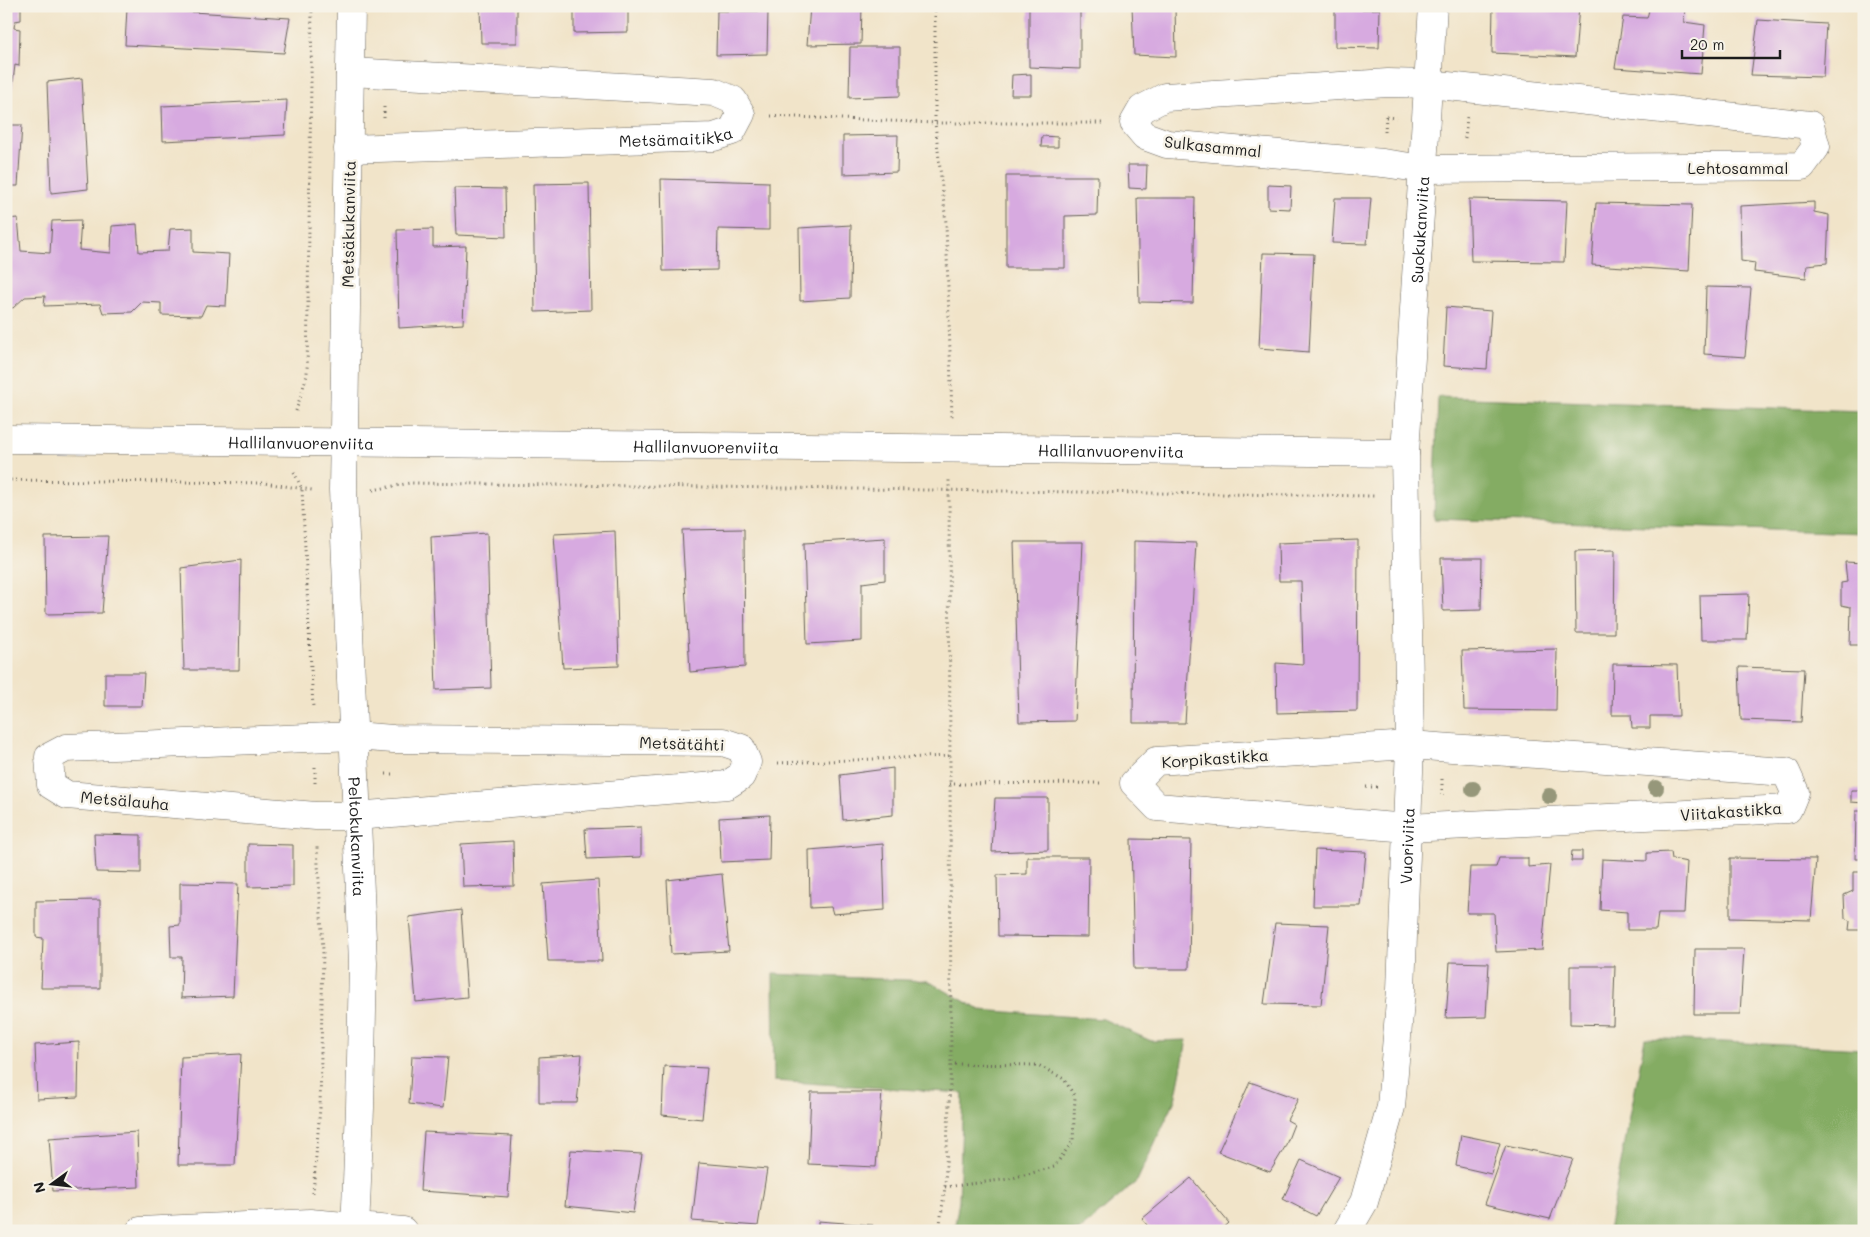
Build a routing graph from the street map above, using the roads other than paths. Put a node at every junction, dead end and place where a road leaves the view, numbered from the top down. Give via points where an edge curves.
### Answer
1 (351, 6) edge
2 (1433, 6) edge
3 (350, 72) junction
4 (1430, 84) junction
5 (348, 149) junction
6 (1424, 169) junction
7 (6, 440) edge
8 (346, 442) junction
9 (1405, 453) junction
10 (354, 736) junction
11 (1410, 745) junction
12 (356, 816) junction
13 (1408, 828) junction
14 (355, 1229) edge
15 (140, 1231) edge
16 (403, 1231) edge
17 (1347, 1231) edge

1 - 3 street, Metsäkukanviita
2 - 4 street, Suokukanviita
3 - 5 street, Metsäkukanviita
3 - 5 street, Metsämaitikka via 714,92 734,100 741,114 732,131 714,137
4 - 6 street, Suokukanviita
4 - 6 street, Sulkasammal via 1388,83 1165,97 1142,109 1134,123 1145,136 1167,144
4 - 6 street, Lehtosammal via 1810,125 1816,147 1802,166
5 - 8 street, Metsäkukanviita
6 - 9 street, Suokukanviita
7 - 8 street, Hallilanvuorenviita
8 - 9 street, Hallilanvuorenviita
8 - 10 street, Peltokukanviita via 343,490
9 - 11 street, Vuoriviita
10 - 12 street, Peltokukanviita
10 - 12 street, Metsälauha via 66,748 49,757 51,785 67,795 316,816
10 - 12 street, Metsätähti via 723,742 741,748 747,762 741,776 727,785
11 - 13 street, Vuoriviita
11 - 13 street, Korpikastikka via 1156,761 1134,783 1157,807
11 - 13 street, Viitakastikka via 1786,772 1795,792 1788,809
12 - 14 street, Peltokukanviita via 363,963
13 - 17 street, Vuoriviita via 1401,990 1391,1107 1364,1202
14 - 15 street via 310,1223
14 - 16 street

